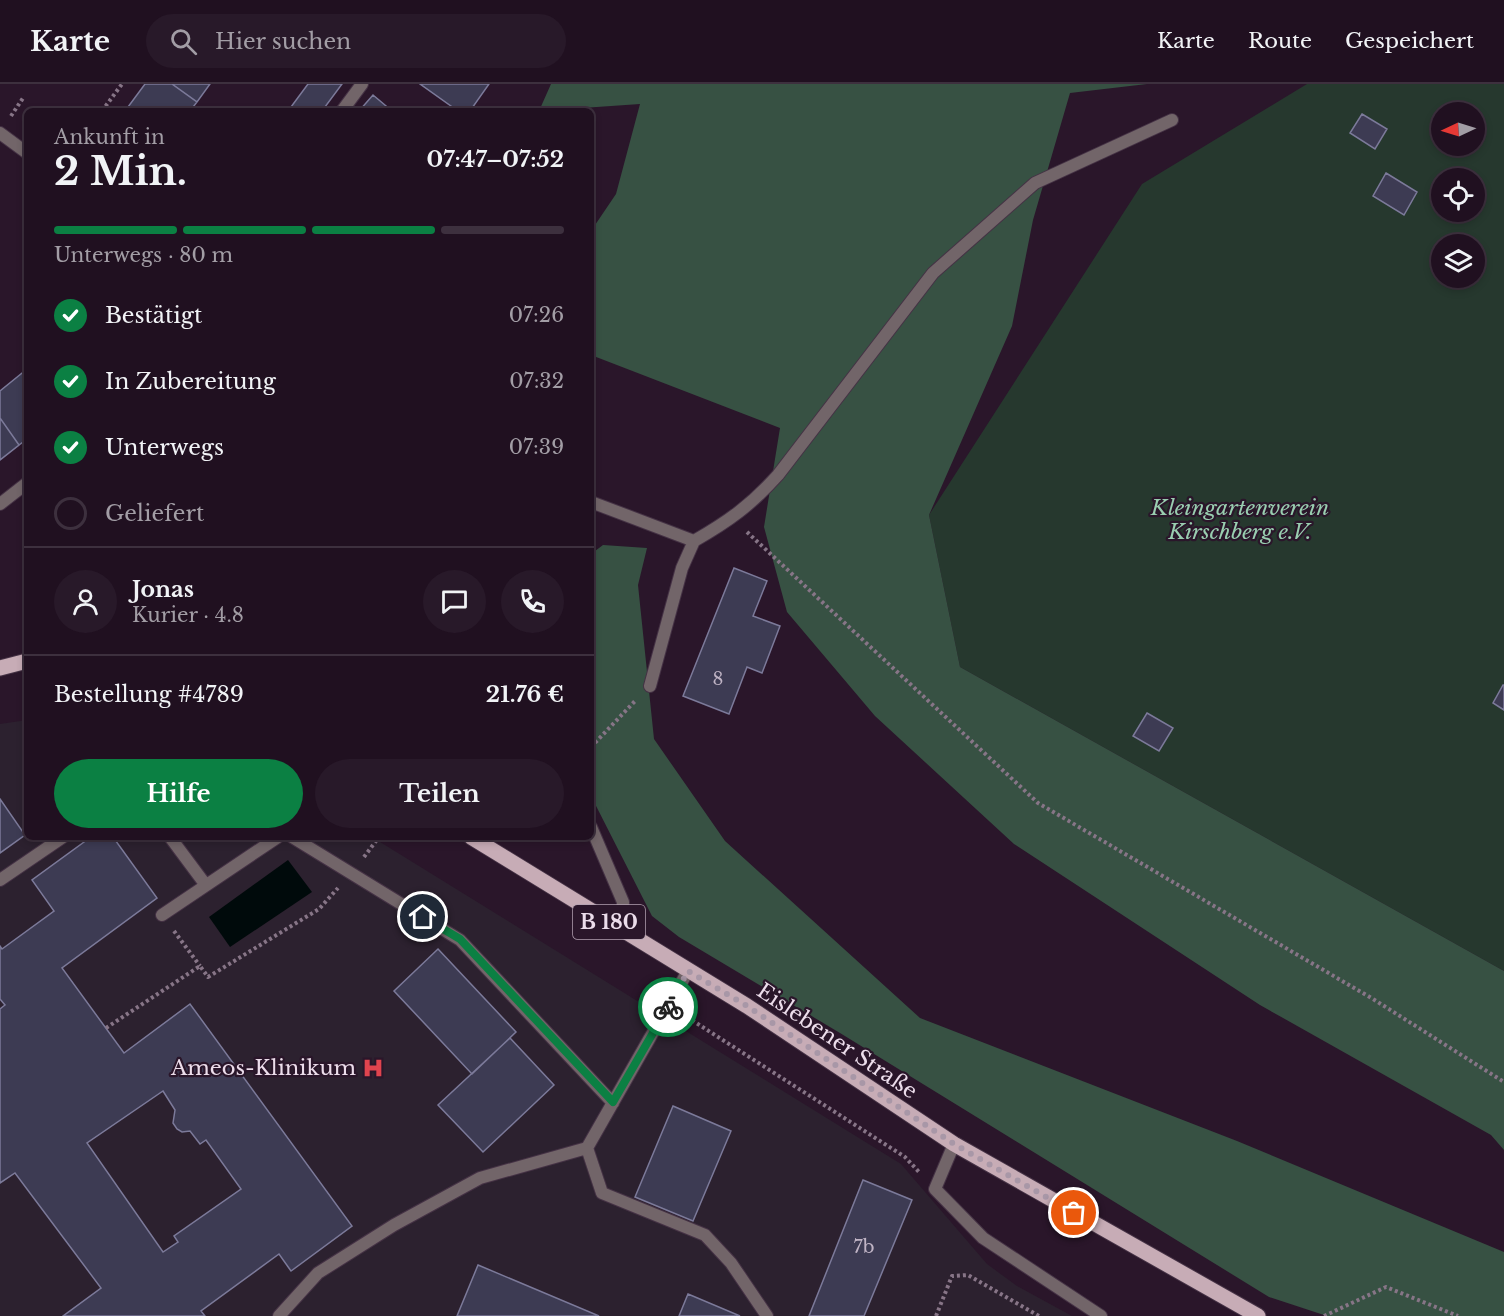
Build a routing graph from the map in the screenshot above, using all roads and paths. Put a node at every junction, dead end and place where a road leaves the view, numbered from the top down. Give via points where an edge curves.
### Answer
1 (122, 84) edge
2 (363, 84) edge
3 (104, 108) edge
4 (344, 108) edge
5 (1172, 120) dead end
6 (0, 133) edge
7 (24, 151) edge
8 (24, 485) edge
9 (594, 503) edge
10 (0, 504) edge
11 (733, 519) junction
12 (694, 542) junction
13 (24, 662) edge
14 (0, 668) edge
15 (650, 686) joint
16 (594, 744) edge
17 (594, 834) edge
18 (59, 840) edge
19 (172, 840) edge
20 (273, 840) edge
21 (297, 840) edge
22 (476, 840) edge
23 (351, 873) junction
24 (0, 880) edge
25 (205, 884) junction
26 (162, 915) joint
27 (622, 931) junction
28 (200, 966) junction
29 (688, 971) junction
30 (669, 1005) junction
31 (106, 1028) dead end
32 (1504, 1082) edge
33 (613, 1102) junction
34 (954, 1144) junction
35 (587, 1148) junction
36 (935, 1190) junction
37 (279, 1316) edge
38 (767, 1316) edge
39 (936, 1316) edge
40 (1039, 1316) edge
41 (1101, 1316) edge
42 (1258, 1316) edge
43 (1324, 1316) edge
44 (1458, 1316) edge

1 - 3 path
2 - 4 street
5 - 11 street via 1035,183 933,273 778,475
6 - 7 street
8 - 10 street
9 - 12 street
11 - 12 street
11 - 32 path via 1038,803 1373,999
12 - 15 street via 682,568
13 - 14 main road
15 - 16 path
17 - 27 street via 623,902
18 - 24 street
19 - 25 street
20 - 25 street
21 - 23 street
22 - 27 main road, Eislebener Straße / B 180
23 - 28 path via 320,909 208,977
23 - 33 street via 460,939
25 - 26 street
26 - 28 path
27 - 29 main road, Eislebener Straße / B 180
28 - 31 path
29 - 30 street
29 - 34 main road, Eislebener Straße / B 180
30 - 33 street
30 - 36 path via 905,1157
33 - 35 street
34 - 36 street
34 - 42 main road, Eislebener Straße / B 180
35 - 37 street via 480,1178 318,1273
35 - 38 street via 602,1193 705,1235 731,1263
36 - 41 street via 983,1238
39 - 40 path via 952,1276 968,1275
43 - 44 path via 1386,1287

